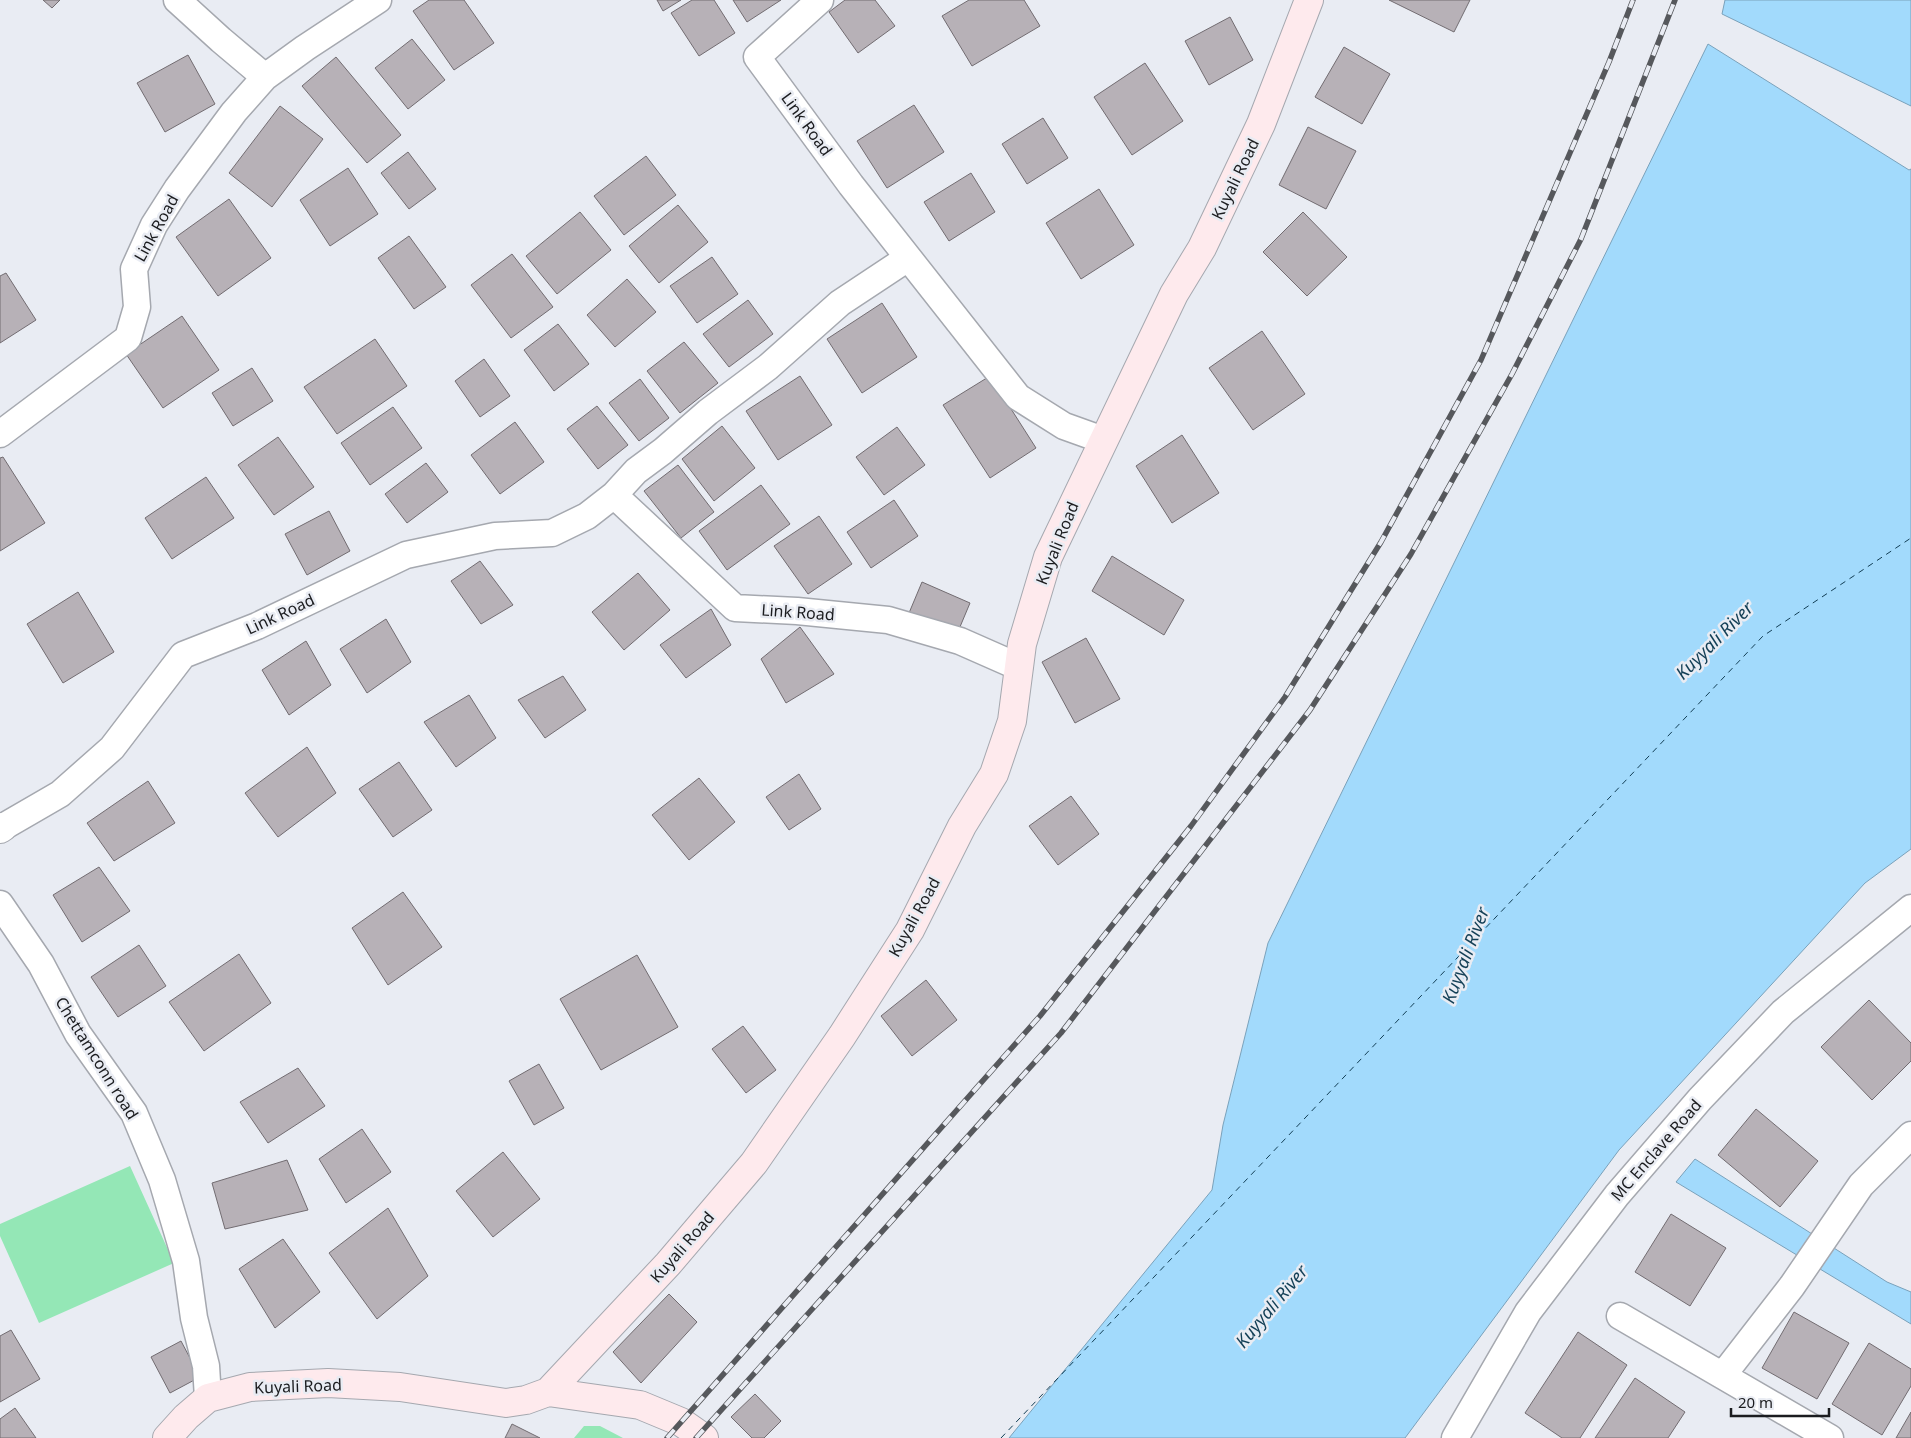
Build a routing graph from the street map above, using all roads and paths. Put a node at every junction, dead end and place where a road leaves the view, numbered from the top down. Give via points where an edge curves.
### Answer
1 (177, 0) edge
2 (378, 0) edge
3 (820, 0) edge
4 (1309, 0) edge
5 (266, 76) junction
6 (908, 258) junction
7 (0, 434) edge
8 (1103, 440) junction
9 (614, 495) junction
10 (1019, 667) junction
11 (2, 828) edge
12 (0, 904) edge
13 (1911, 908) edge
14 (1911, 1135) edge
15 (1620, 1316) dead end
16 (1723, 1375) junction
17 (548, 1392) junction
18 (208, 1398) junction
19 (167, 1438) edge
20 (704, 1438) edge
21 (1455, 1438) edge
22 (1830, 1438) edge

1 - 5 street
2 - 5 street, Link Road
3 - 6 street, Link Road via 757,57
4 - 8 main road, Kuyali Road via 1262,124
5 - 7 street, Link Road via 234,112 154,225 134,269 136,307 128,338
6 - 8 street, Link Road via 1018,397 1064,426
6 - 9 street, Link Road via 840,302 768,366 636,471
8 - 10 main road, Kuyali Road via 1048,557 1022,644
9 - 10 street, Link Road via 735,608 888,620 960,641
9 - 11 street, Link Road via 586,516 552,533 495,536 406,555 257,626 183,655 112,748 60,794
10 - 17 main road, Kuyali Road via 1012,721 994,774 962,826 910,930 842,1036 754,1163 668,1264
12 - 18 street, Chettamconn road via 41,964 78,1034 138,1121 162,1180 186,1261 194,1318 206,1366
13 - 21 street, MC Enclave Road via 1783,1012 1700,1099 1617,1195 1528,1312
14 - 16 street via 1861,1186 1792,1286
15 - 16 street
16 - 22 street
17 - 18 main road, Kuyali Road via 506,1403 400,1387 328,1383 250,1387
17 - 20 main road via 640,1405 681,1422
18 - 19 main road, Kuyali Road

